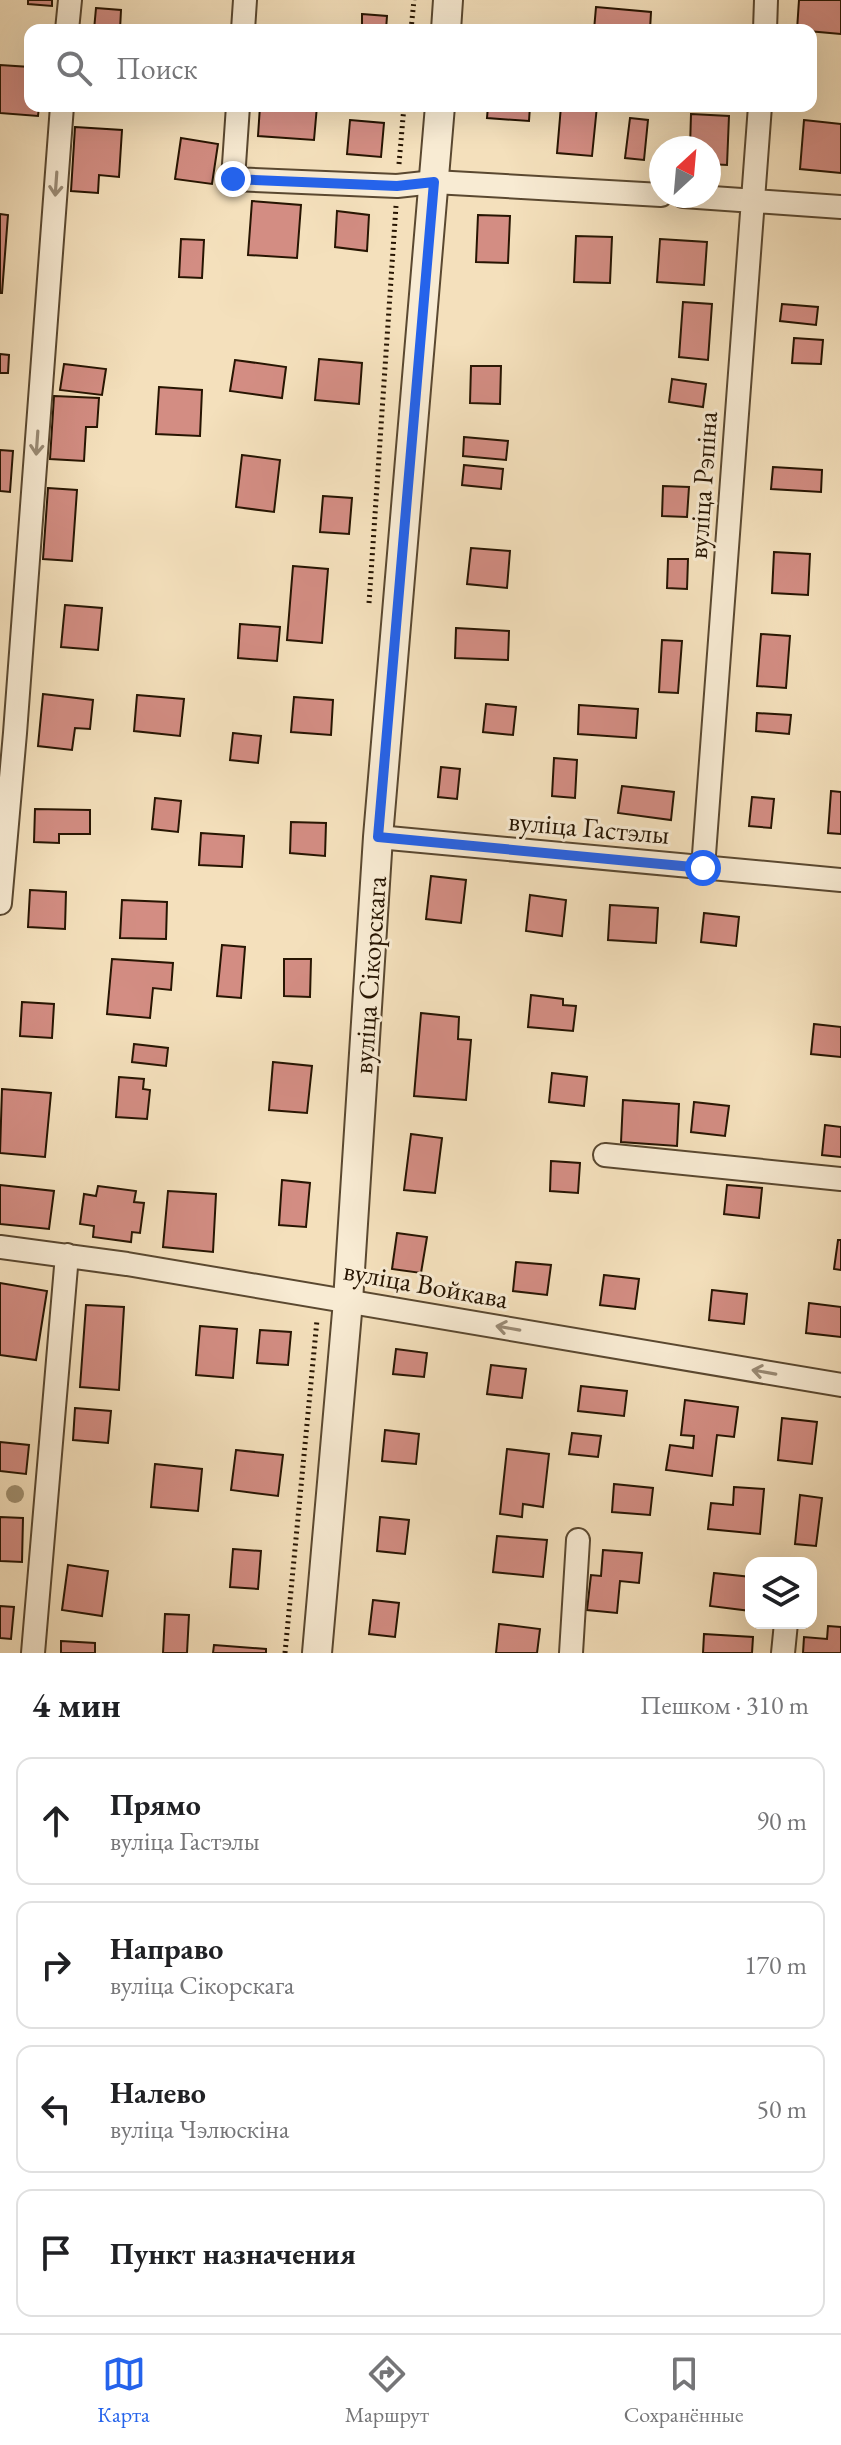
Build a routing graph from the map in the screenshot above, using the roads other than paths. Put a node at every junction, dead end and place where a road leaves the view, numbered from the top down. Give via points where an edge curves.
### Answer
1 (70, 0) edge
2 (245, 0) edge
3 (448, 0) edge
4 (766, 0) edge
5 (68, 24) edge
6 (243, 24) edge
7 (446, 24) edge
8 (765, 24) edge
9 (62, 112) edge
10 (238, 112) edge
11 (440, 112) edge
12 (760, 112) edge
13 (434, 182) junction
14 (649, 194) edge
15 (721, 198) edge
16 (754, 200) junction
17 (841, 207) edge
18 (378, 837) junction
19 (703, 868) junction
20 (841, 880) edge
21 (0, 903) edge
22 (605, 1155) dead end
23 (841, 1179) edge
24 (0, 1247) edge
25 (67, 1255) junction
26 (348, 1301) junction
27 (841, 1385) edge
28 (578, 1540) dead end
29 (785, 1629) edge
30 (33, 1653) edge
31 (317, 1653) edge
32 (571, 1653) edge
33 (783, 1653) edge

1 - 5 street
2 - 6 street
3 - 7 street
4 - 8 street
9 -> 21 street
10 - 13 street via 233,179 397,186
11 - 13 street, вуліца Сікорскага
12 - 16 street, вуліца Рэпіна
13 - 14 street
13 - 18 street, вуліца Сікорскага
15 - 16 street
16 - 17 street
16 - 19 street, вуліца Рэпіна
18 - 19 street, вуліца Гастэлы
18 - 26 street, вуліца Сікорскага
19 - 20 street, вуліца Гастэлы
22 - 23 street
24 - 25 street, вуліца Войкава
25 - 26 street, вуліца Войкава
25 - 30 street
27 -> 26 street, вуліца Войкава
26 - 31 street, вуліца Сікорскага
28 - 32 street
29 - 33 street

